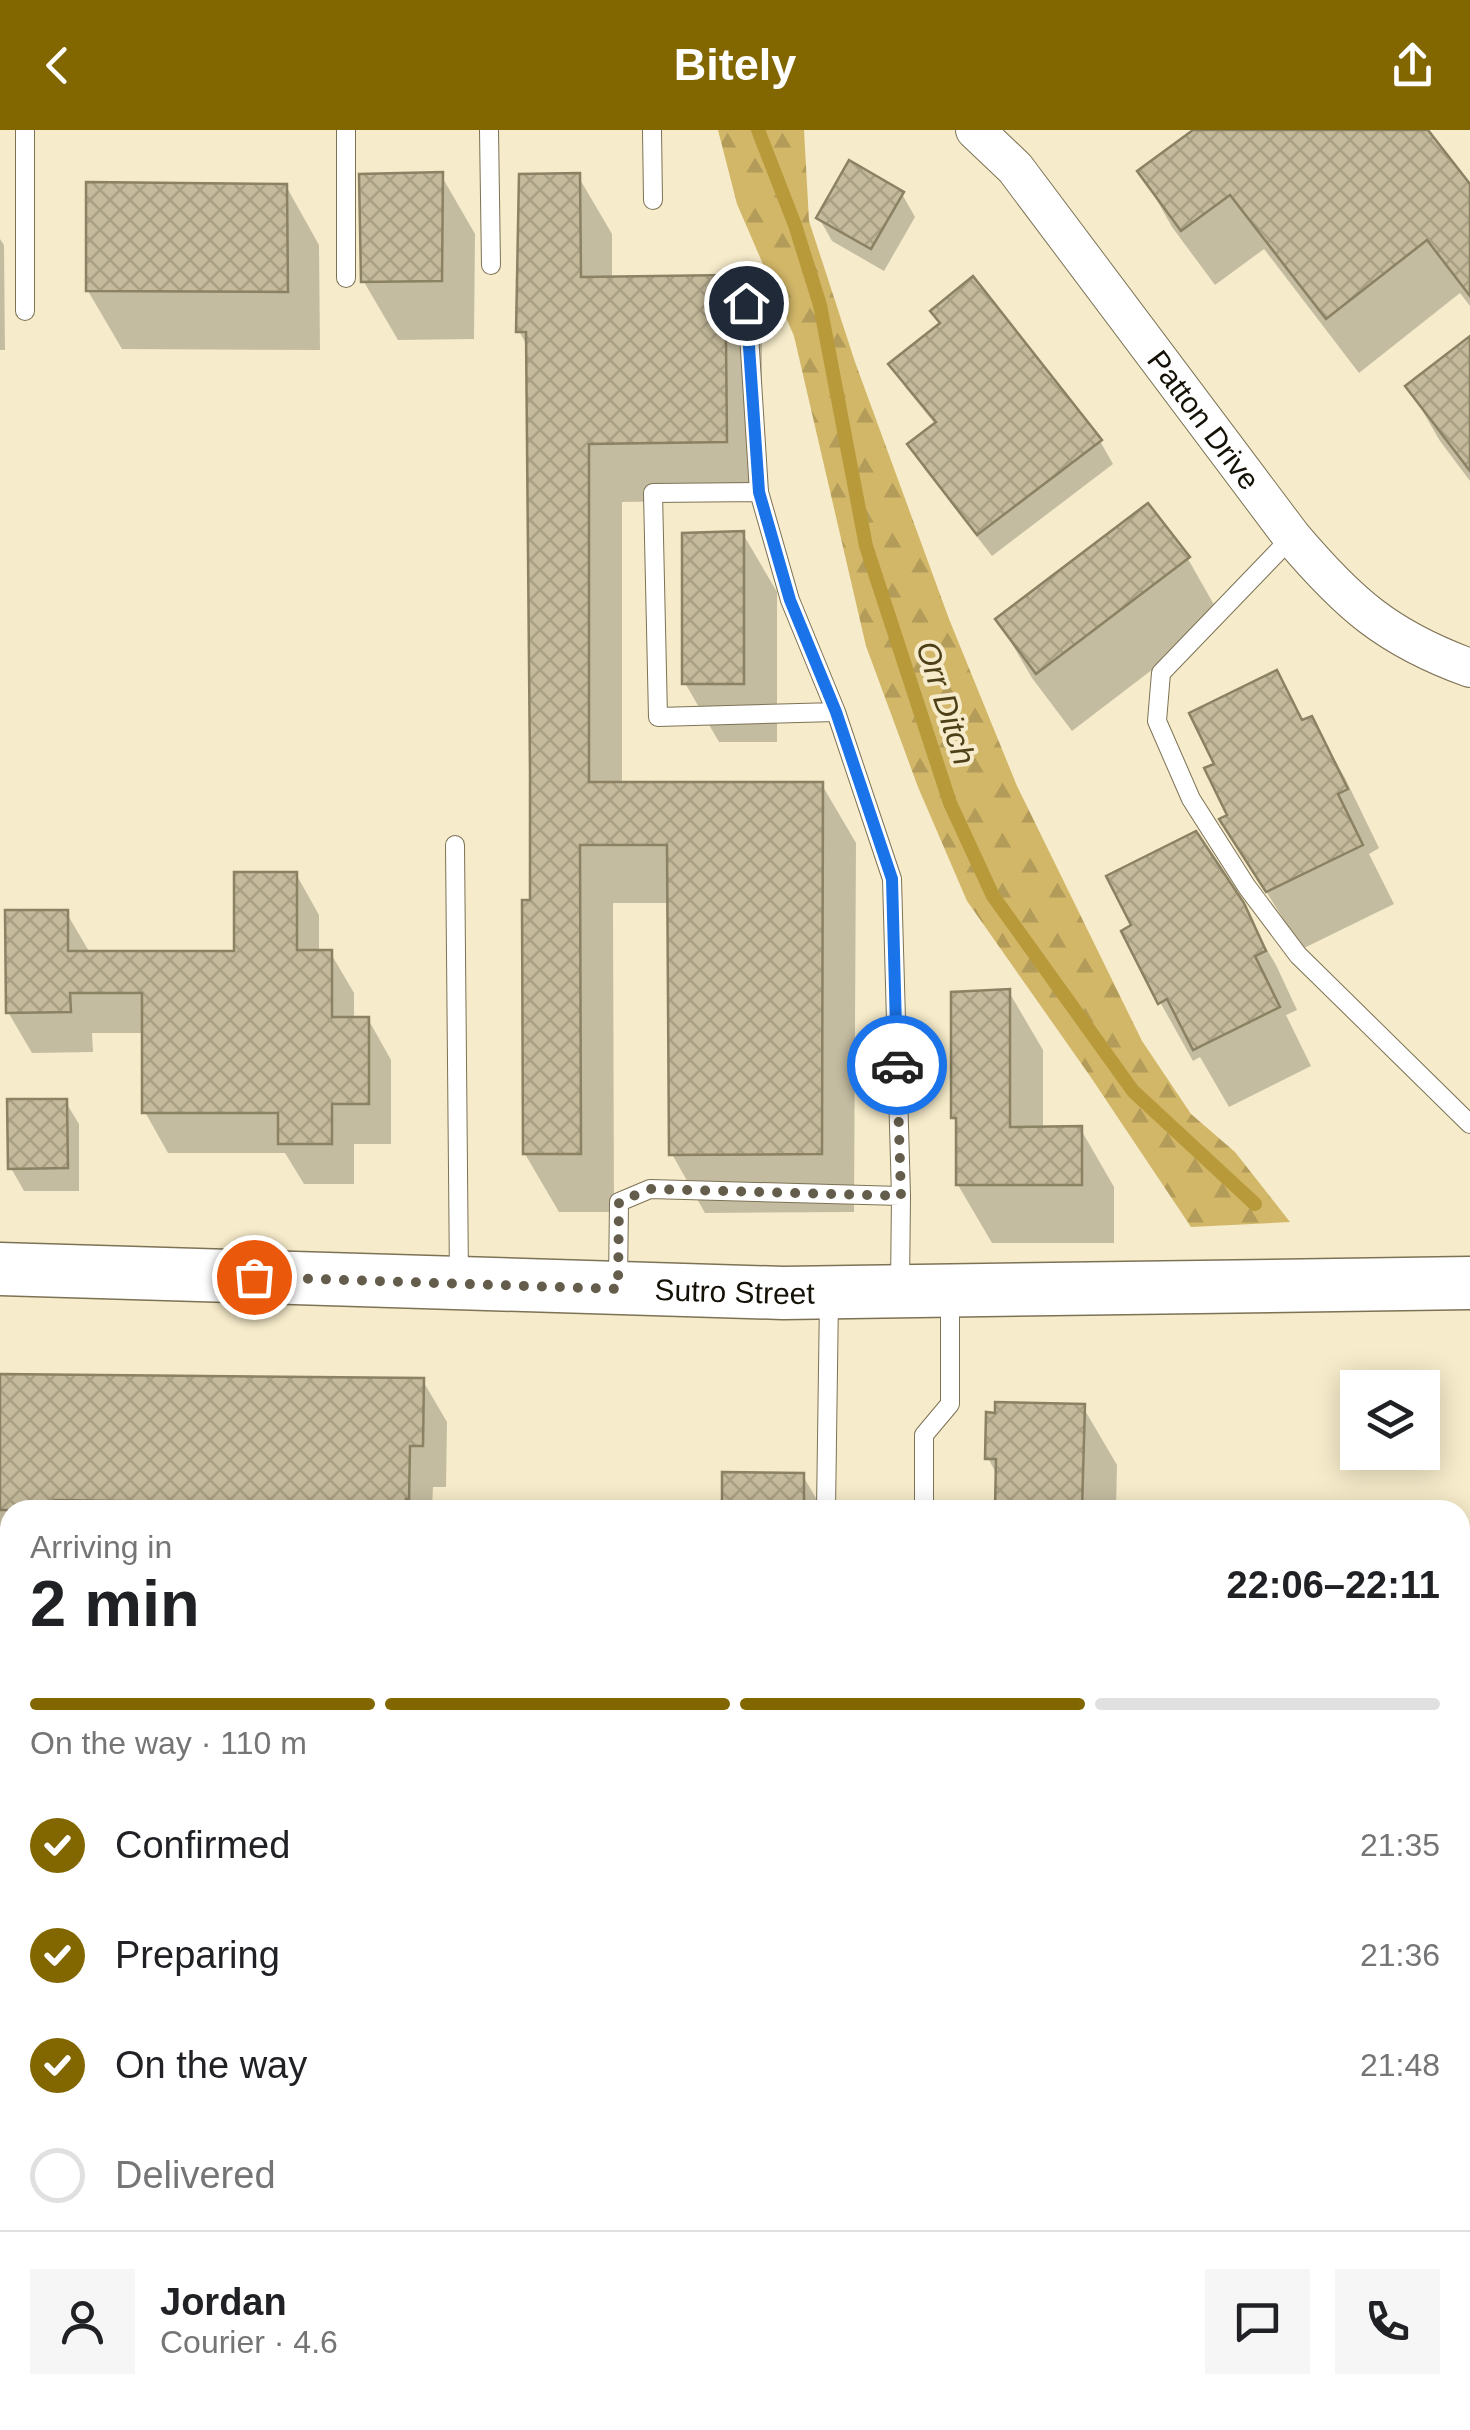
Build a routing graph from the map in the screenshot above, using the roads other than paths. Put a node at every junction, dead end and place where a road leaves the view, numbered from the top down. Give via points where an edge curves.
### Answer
1 (25, 130) edge
2 (346, 130) edge
3 (489, 130) edge
4 (652, 130) edge
5 (975, 130) edge
6 (654, 200) dead end
7 (490, 265) dead end
8 (346, 278) dead end
9 (746, 303) dead end
10 (25, 311) dead end
11 (759, 492) junction
12 (1292, 538) junction
13 (1470, 668) edge
14 (836, 712) junction
15 (455, 845) dead end
16 (1470, 1124) edge
17 (901, 1196) junction
18 (0, 1269) edge
19 (1470, 1284) edge
20 (459, 1285) junction
21 (618, 1289) junction
22 (925, 1292) junction
23 (829, 1293) junction
24 (826, 1500) edge
25 (924, 1500) edge

1 - 10 lane
2 - 8 lane
3 - 7 lane
4 - 6 lane
5 - 12 street, Patton Drive via 1015,168
9 - 11 lane
11 - 14 lane via 790,600
11 - 14 lane via 654,492 658,717
12 - 13 street, Patton Drive via 1372,619
12 - 16 lane via 1161,672 1157,721 1191,799 1298,955
14 - 17 lane via 892,879
15 - 20 lane
17 - 21 lane via 650,1189 619,1202
17 - 22 lane
18 - 20 main road, Sutro Street
19 - 22 main road, Sutro Street
20 - 21 main road, Sutro Street
21 - 23 main road, Sutro Street
22 - 23 main road, Sutro Street
22 - 25 lane via 950,1404 924,1435
23 - 24 lane

